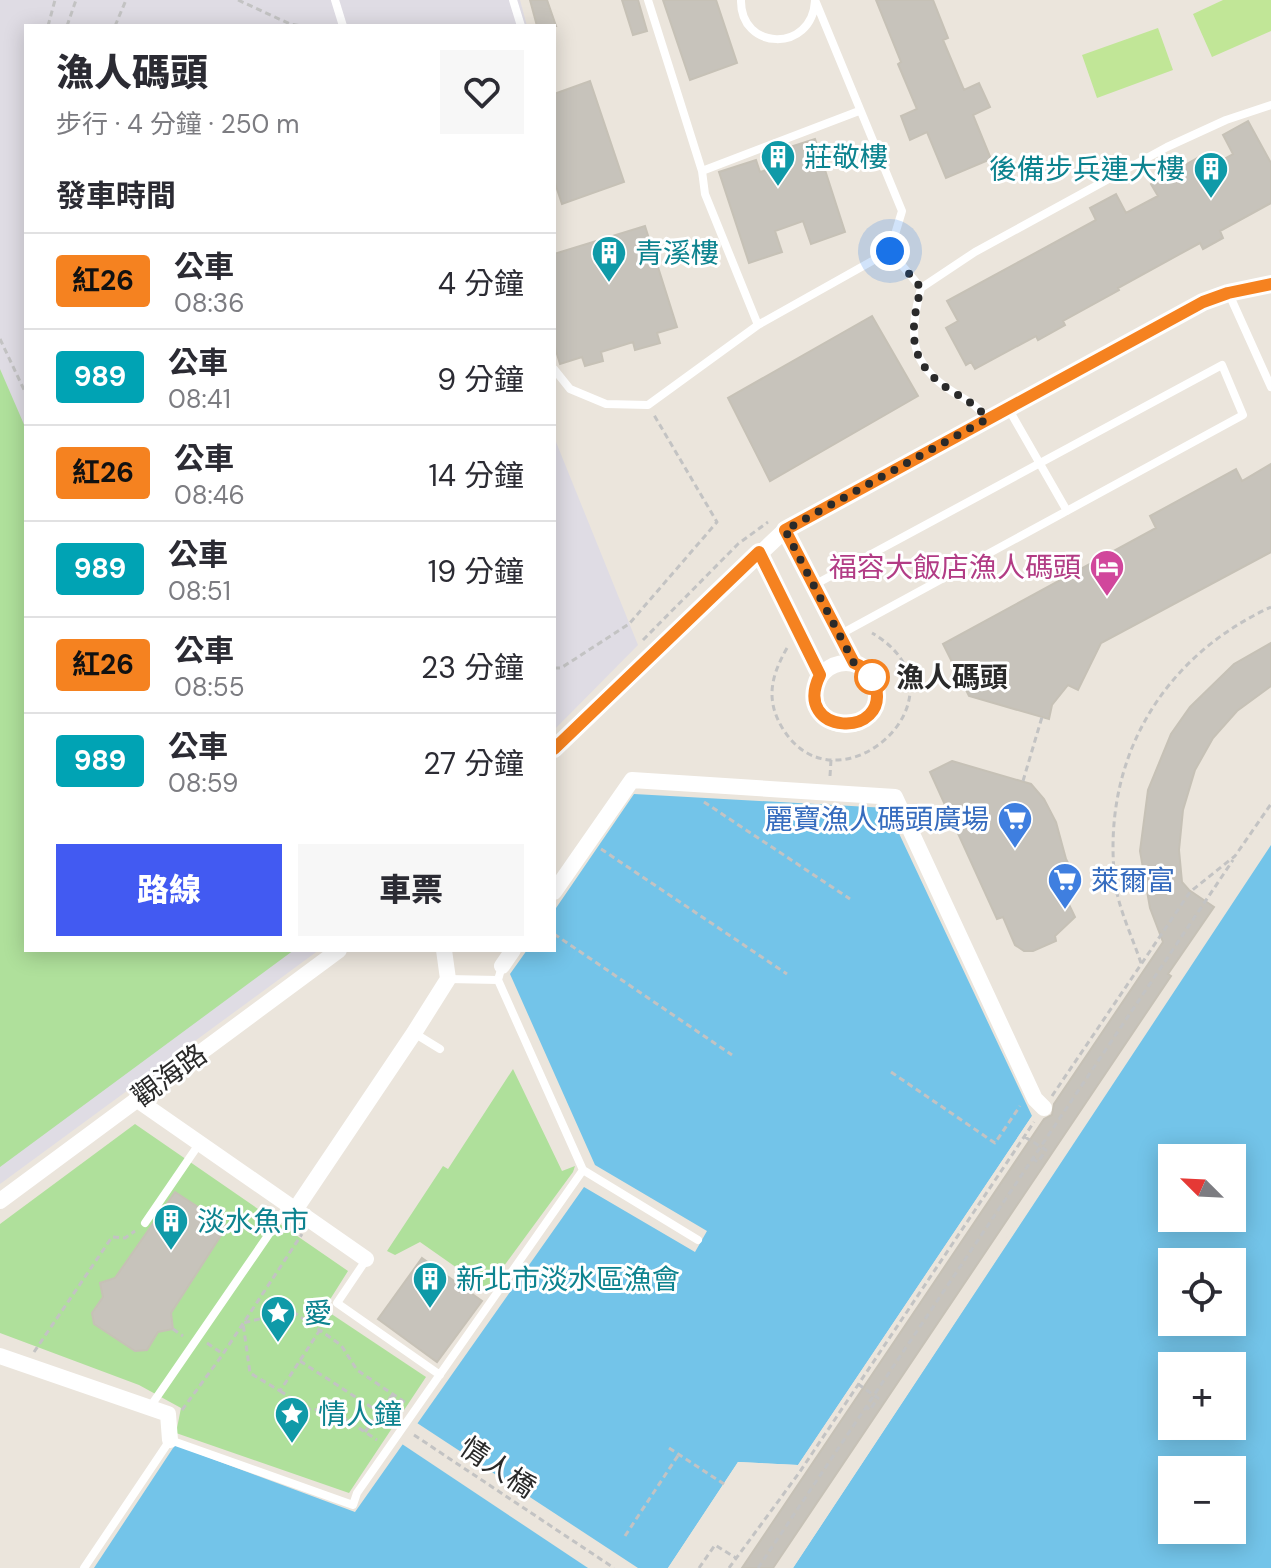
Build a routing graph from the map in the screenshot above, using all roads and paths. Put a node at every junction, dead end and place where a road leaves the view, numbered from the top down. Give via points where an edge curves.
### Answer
1 (55, 0) edge
2 (76, 0) edge
3 (126, 0) edge
4 (238, 0) edge
5 (335, 0) edge
6 (513, 0) edge
7 (648, 0) edge
8 (741, 0) edge
9 (815, 0) edge
10 (49, 24) edge
11 (68, 24) edge
12 (116, 24) edge
13 (290, 24) edge
14 (342, 24) edge
15 (520, 24) edge
16 (1271, 105) edge
17 (859, 111) junction
18 (702, 171) junction
19 (890, 251) junction
20 (1271, 284) edge
21 (921, 288) junction
22 (1228, 293) junction
23 (758, 325) junction
24 (0, 339) edge
25 (556, 372) edge
26 (1271, 387) edge
27 (24, 390) edge
28 (648, 405) junction
29 (1008, 408) junction
30 (987, 419) junction
31 (1039, 464) junction
32 (1067, 511) junction
33 (785, 530) junction
34 (759, 552) junction
35 (814, 586) junction
36 (1271, 607) edge
37 (872, 633) dead end
38 (839, 635) junction
39 (787, 648) dead end
40 (854, 663) junction
41 (556, 668) edge
42 (820, 675) junction
43 (1042, 717) dead end
44 (556, 747) edge
45 (1023, 781) dead end
46 (698, 797) dead end
47 (1271, 804) edge
48 (598, 846) dead end
49 (1235, 856) junction
50 (556, 889) edge
51 (850, 899) dead end
52 (556, 935) edge
53 (336, 952) edge
54 (444, 952) edge
55 (512, 952) edge
56 (1141, 964) junction
57 (500, 973) junction
58 (787, 974) dead end
59 (448, 979) junction
60 (414, 1033) junction
61 (440, 1049) dead end
62 (732, 1055) dead end
63 (891, 1072) dead end
64 (136, 1099) junction
65 (1024, 1100) dead end
66 (1044, 1108) junction
67 (1024, 1136) dead end
68 (199, 1143) junction
69 (1033, 1159) junction
70 (583, 1170) junction
71 (0, 1201) edge
72 (292, 1208) junction
73 (311, 1221) junction
74 (145, 1223) joint
75 (698, 1240) dead end
76 (366, 1259) joint
77 (337, 1303) junction
78 (243, 1323) junction
79 (320, 1330) junction
80 (199, 1337) junction
81 (223, 1354) junction
82 (0, 1356) edge
83 (300, 1360) junction
84 (26, 1366) junction
85 (440, 1375) junction
86 (858, 1384) junction
87 (280, 1391) junction
88 (393, 1394) junction
89 (866, 1407) junction
90 (150, 1408) junction
91 (416, 1410) junction
92 (168, 1414) junction
93 (398, 1425) dead end
94 (365, 1432) junction
95 (411, 1433) dead end
96 (170, 1440) junction
97 (389, 1448) junction
98 (669, 1448) dead end
99 (679, 1454) junction
100 (724, 1484) dead end
101 (625, 1536) dead end
102 (736, 1558) junction
103 (84, 1568) edge
104 (614, 1568) edge
105 (699, 1568) edge
106 (729, 1568) edge
107 (758, 1568) edge

1 - 10 path
2 - 11 path
3 - 12 path
4 - 13 path
5 - 14 lane
6 - 15 lane
7 - 18 lane
8 - 9 lane via 752,29 774,40 807,26
9 - 17 lane
16 - 21 lane via 1167,147 975,252
17 - 18 lane
17 - 19 lane via 902,211
18 - 23 lane via 705,194
19 - 21 lane
19 - 23 lane
20 - 22 street
21 - 30 lane via 913,319 915,350 929,373 981,409
22 - 26 lane
22 - 29 street
23 - 28 lane
24 - 27 path
25 - 28 lane via 570,389 606,404
28 - 41 path via 717,522 629,624
29 - 30 street
29 - 31 lane
30 - 33 street
31 - 32 lane
31 - 32 lane via 1222,365 1243,415
31 - 35 lane
32 - 38 lane
33 - 34 street
33 - 35 street
34 - 42 street
34 - 44 street
35 - 38 street
36 - 56 path via 1217,638 1188,664 1163,690 1129,754 1113,852 1115,884
37 - 39 path via 903,660 910,693 893,732 876,749 855,758 831,760 808,753 789,738 776,717 771,693 775,669
38 - 40 street
40 - 42 street via 837,663
40 - 42 street via 867,670 877,689 873,709 857,723 837,724 820,713 814,694
43 - 45 path
46 - 51 path
47 - 49 path
48 - 58 path
49 - 56 path via 1190,892
49 - 69 path
50 - 66 street via 632,780 895,797 1035,1099
52 - 62 path
53 - 64 street, 觀海路
54 - 59 street
55 - 57 street
56 - 66 path
57 - 59 lane
57 - 70 lane
59 - 60 street
60 - 61 lane
60 - 72 street
63 - 65 path via 995,1143
64 - 68 street
64 - 71 street, 觀海路
66 - 86 path
67 - 69 path via 1046,1150 1038,1162
68 - 72 street
68 - 74 lane
69 - 89 path
70 - 75 lane
70 - 85 lane
72 - 73 street
72 - 80 lane
73 - 76 street
73 - 78 path
74 - 84 path via 125,1238 112,1237
76 - 77 lane
77 - 79 path
77 - 85 lane
78 - 79 path via 292,1311
78 - 81 path
78 - 87 path via 250,1373
79 - 83 path
79 - 88 path via 341,1345 357,1370
80 - 81 path
80 - 90 lane
81 - 92 path via 180,1412
82 - 84 street
83 - 87 path
83 - 93 path
84 - 90 street
85 - 91 lane
86 - 89 path via 878,1398 870,1410
86 - 102 path
87 - 94 path via 311,1410 330,1409
88 - 91 path
88 - 94 path
89 - 107 path
90 - 92 street
91 - 97 lane
92 - 96 street
94 - 97 path
95 - 104 path, 情人橋
96 - 97 lane via 353,1505
96 - 103 lane
98 - 99 path
99 - 100 path
99 - 101 path
102 - 105 path via 715,1545
102 - 106 path

